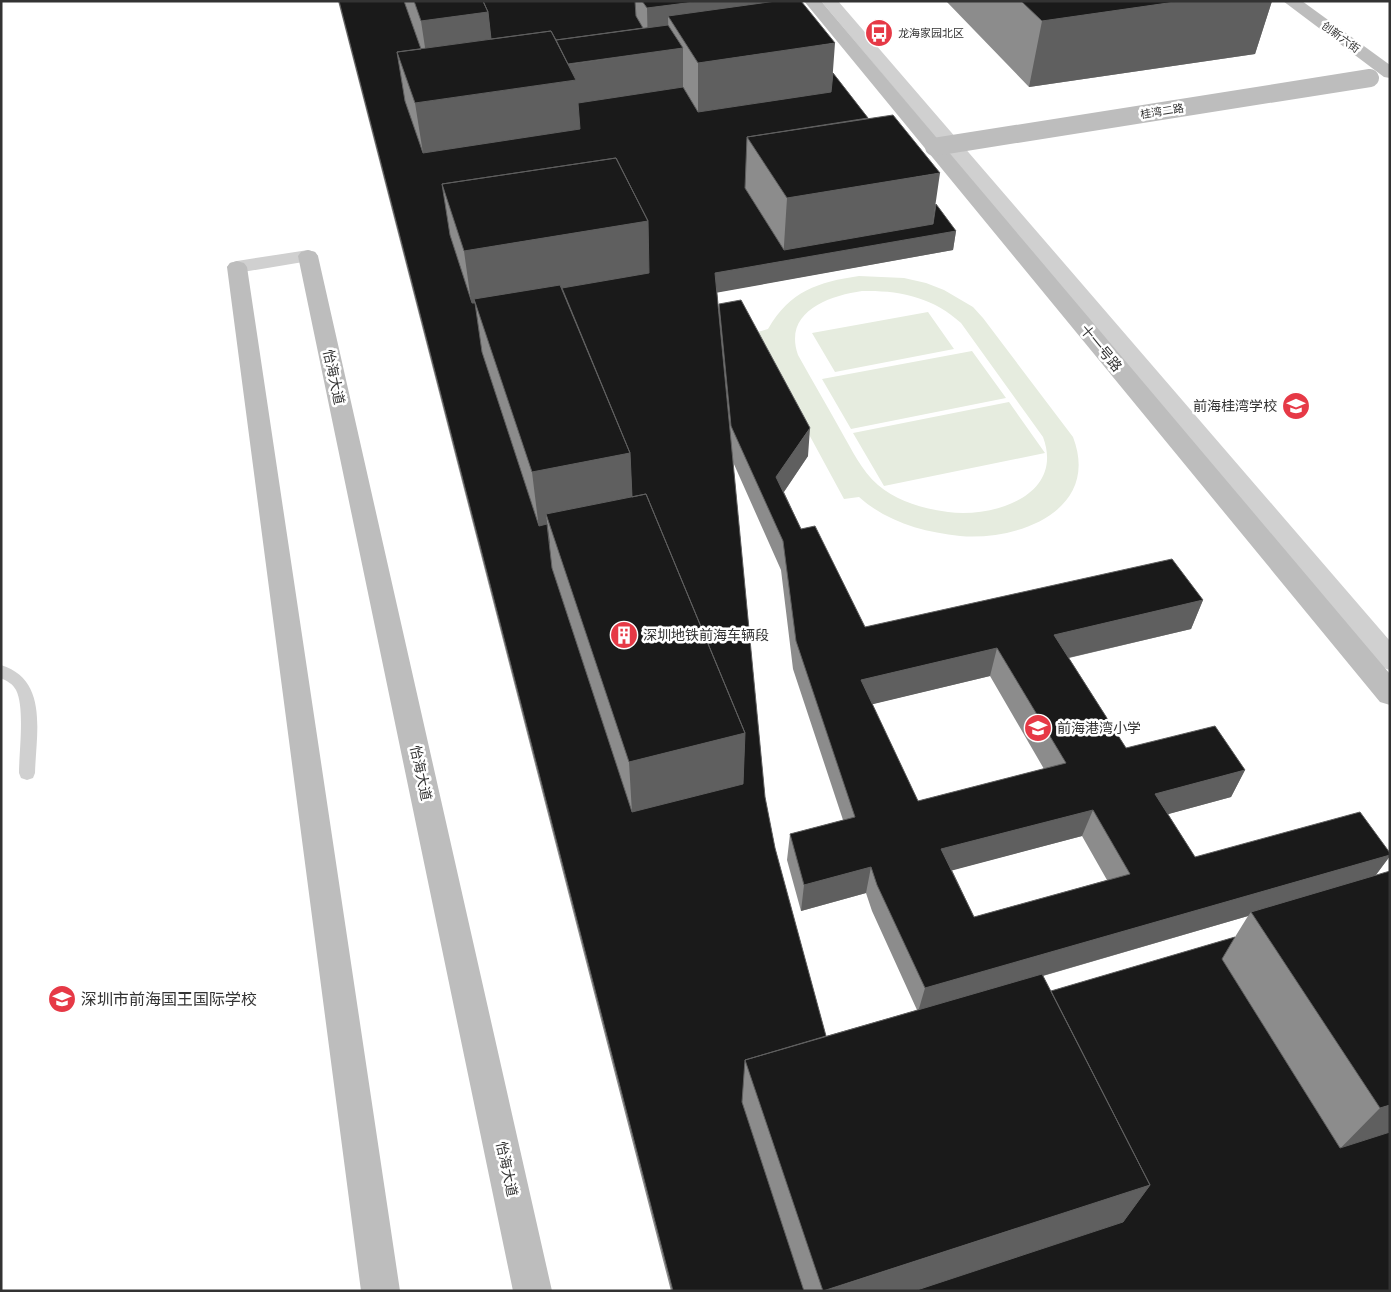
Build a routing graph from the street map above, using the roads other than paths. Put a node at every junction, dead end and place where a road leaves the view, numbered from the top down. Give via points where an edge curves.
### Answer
1 (812, 1) edge
2 (829, 1) edge
3 (1291, 1) edge
4 (1390, 74) edge
5 (934, 147) junction
6 (1390, 660) edge
7 (1, 670) edge
8 (1390, 694) edge
9 (27, 773) dead end
10 (381, 1291) edge
11 (533, 1291) edge

1 - 5 street, 十一号路
2 - 6 street
3 - 4 street, 创新六街
4 - 5 street, 桂湾二路, bridge
5 - 8 street, 十一号路
7 - 9 lane via 22,686 27,700
10 - 11 street, 怡海大道 via 237,267 308,256

